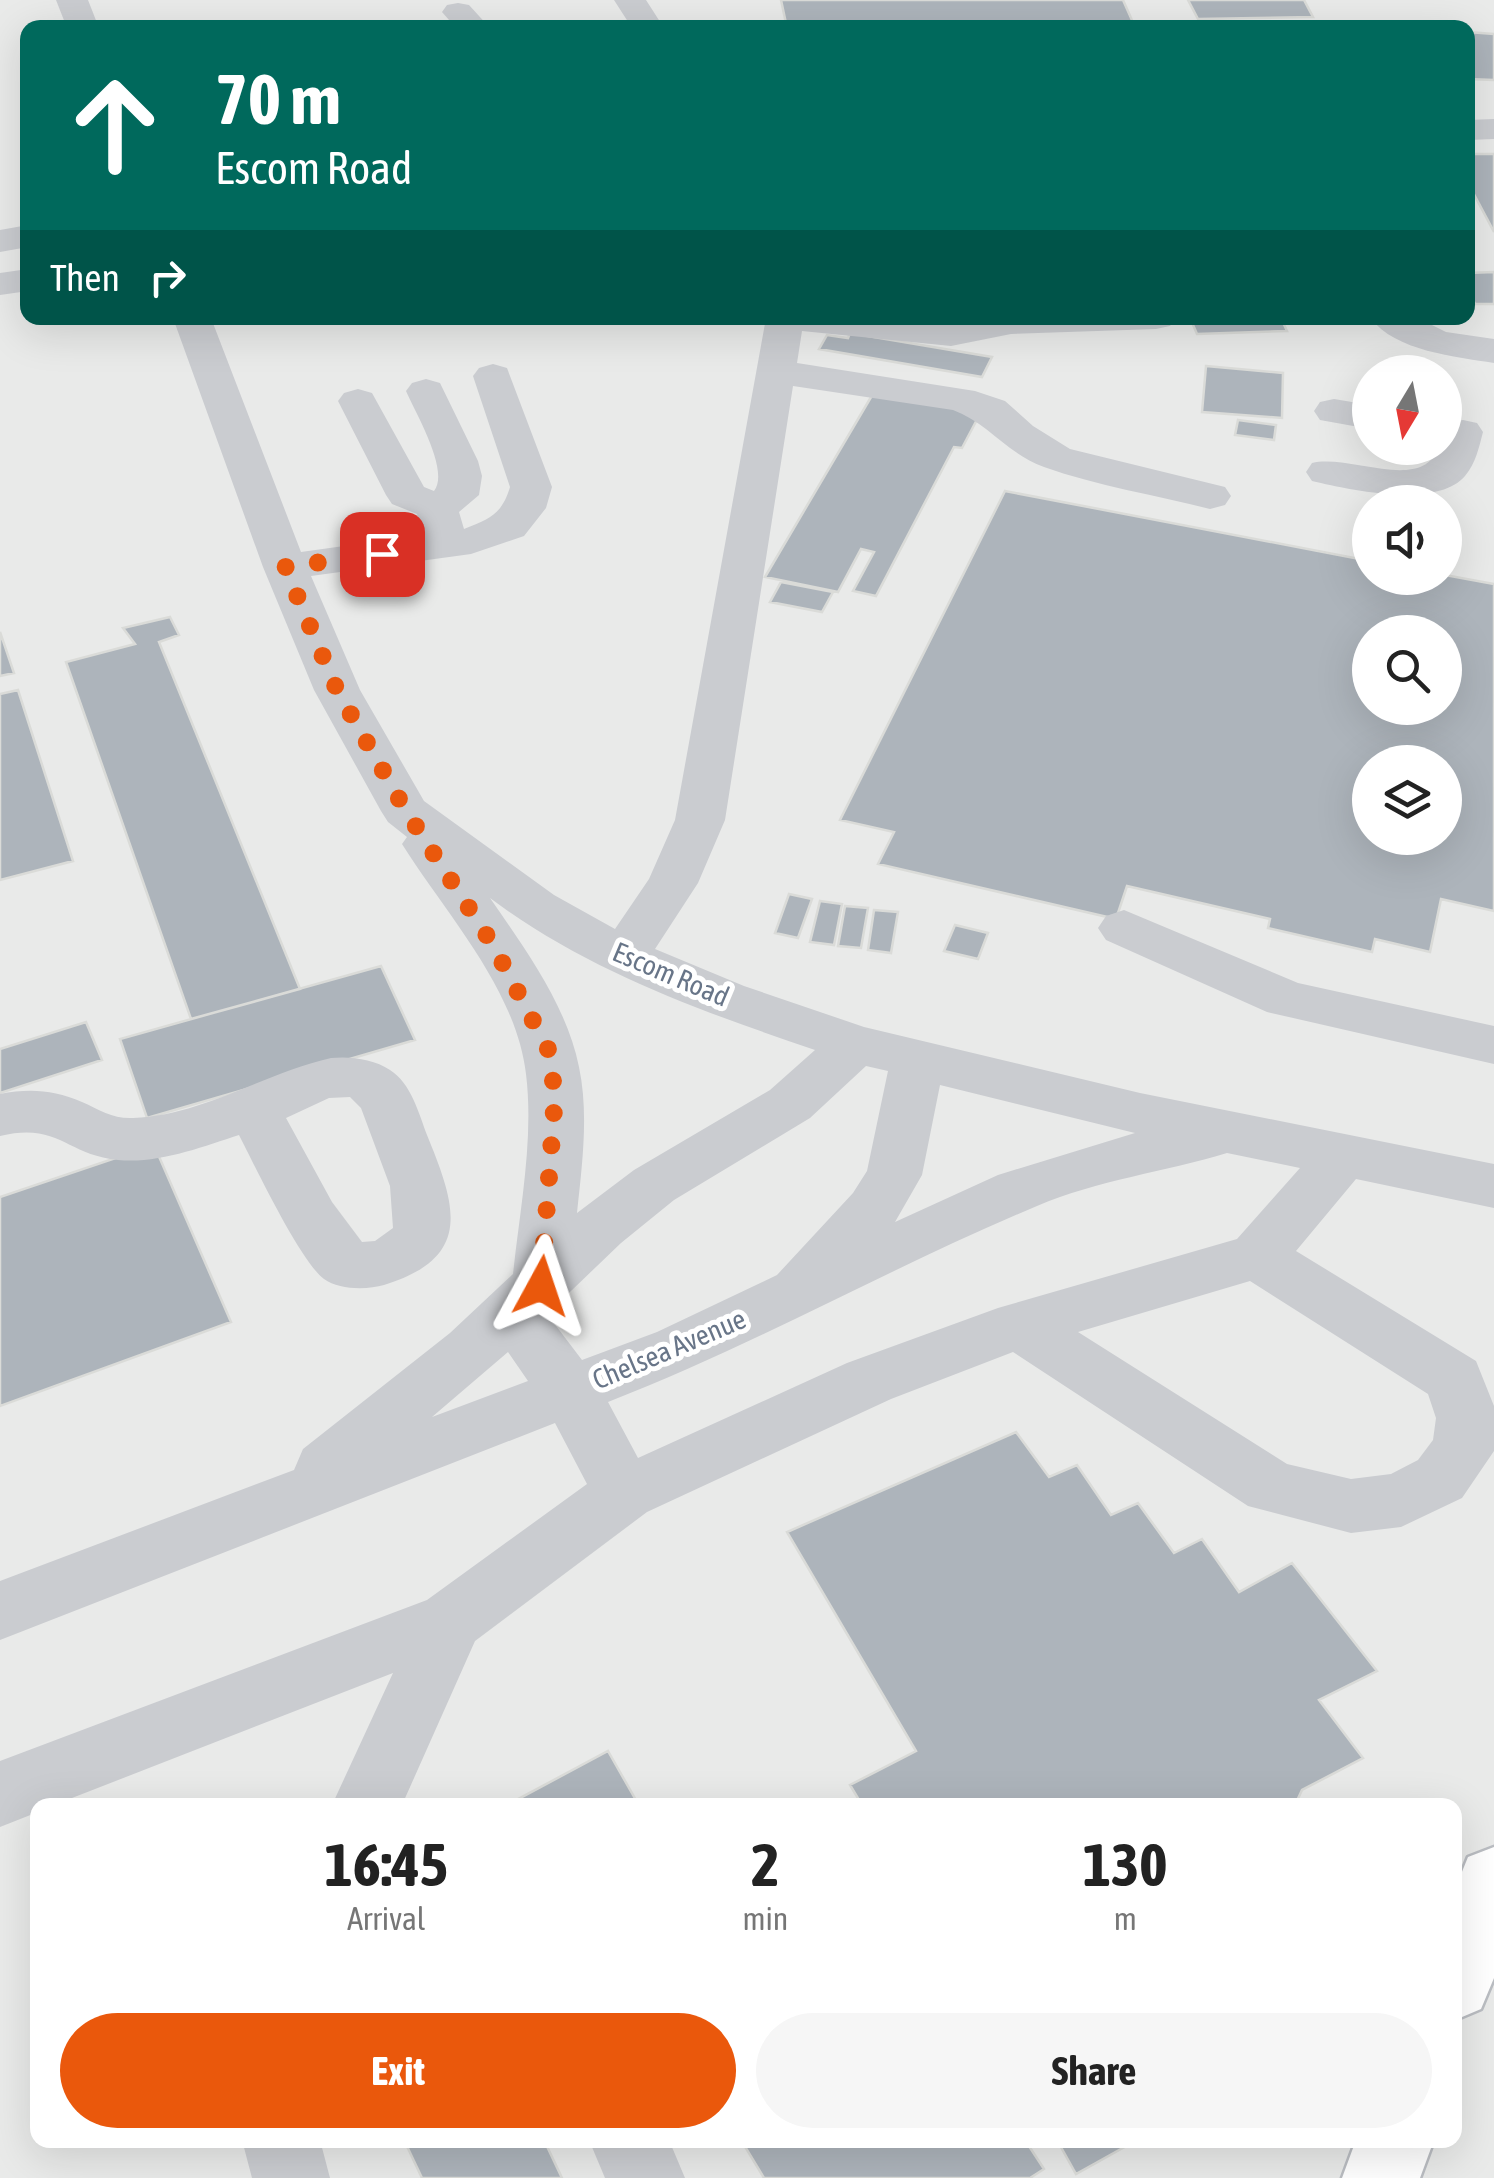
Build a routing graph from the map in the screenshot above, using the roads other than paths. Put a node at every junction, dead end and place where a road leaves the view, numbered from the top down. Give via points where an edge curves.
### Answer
1 (195, 325) edge
2 (786, 325) edge
3 (859, 325) edge
4 (1000, 325) edge
5 (1403, 325) edge
6 (1494, 352) edge
7 (777, 372) junction
8 (493, 376) dead end
9 (426, 391) dead end
10 (358, 400) dead end
11 (1467, 433) edge
12 (1327, 472) dead end
13 (1210, 496) dead end
14 (441, 526) junction
15 (285, 567) junction
16 (406, 811) junction
17 (1124, 928) dead end
18 (623, 956) junction
19 (856, 1044) junction
20 (1494, 1044) edge
21 (917, 1060) junction
22 (252, 1109) dead end
23 (0, 1115) edge
24 (1231, 1132) junction
25 (1344, 1155) junction
26 (1494, 1186) edge
27 (1257, 1256) junction
28 (798, 1292) junction
29 (526, 1299) junction
30 (1019, 1325) junction
31 (570, 1392) junction
32 (624, 1492) junction
33 (288, 1498) junction
34 (0, 1611) edge
35 (452, 1621) junction
36 (0, 1794) edge
37 (370, 1798) edge
38 (1494, 1882) edge
39 (1462, 1965) edge
40 (283, 2148) edge
41 (632, 2148) edge
42 (1392, 2148) edge
43 (291, 2178) edge
44 (646, 2178) edge
45 (1381, 2178) edge

1 - 15 street, Escom Road
2 - 7 street
3 - 4 street via 951,334
5 - 6 street via 1436,342
7 - 13 street via 961,399 991,410 1056,458
7 - 18 street via 700,820 673,883
8 - 14 street via 531,487 525,508 492,535
9 - 14 street via 461,476
10 - 14 street via 406,494
11 - 12 street via 1451,468 1430,481
14 - 15 street
15 - 16 street, Escom Road via 337,690
16 - 18 street, Escom Road via 536,906
16 - 29 street via 493,945 549,1051 555,1096
17 - 20 street via 1286,999
18 - 19 street, Escom Road
19 - 21 street, Escom Road
19 - 29 street, Chelsea Avenue via 790,1104 654,1184
21 - 24 street, Escom Road
21 - 28 street, Chelsea Avenue via 894,1174 873,1209
22 - 23 street via 120,1141 56,1110 32,1106
24 - 25 street, Escom Road
24 - 28 street via 1018,1190
25 - 26 street, Escom Road
25 - 27 street
27 - 30 street
27 - 30 street via 1454,1378 1466,1418 1464,1448 1440,1479 1401,1500 1351,1506 1271,1487
28 - 31 street, Chelsea Avenue
29 - 31 street
29 - 33 street, Chelsea Avenue
30 - 32 street via 869,1381
31 - 32 street
31 - 33 street, Chelsea Avenue
32 - 35 street
33 - 34 street, Chelsea Avenue
35 - 36 street
35 - 37 street
38 - 39 main road
40 - 43 street
41 - 44 street
42 - 45 main road

